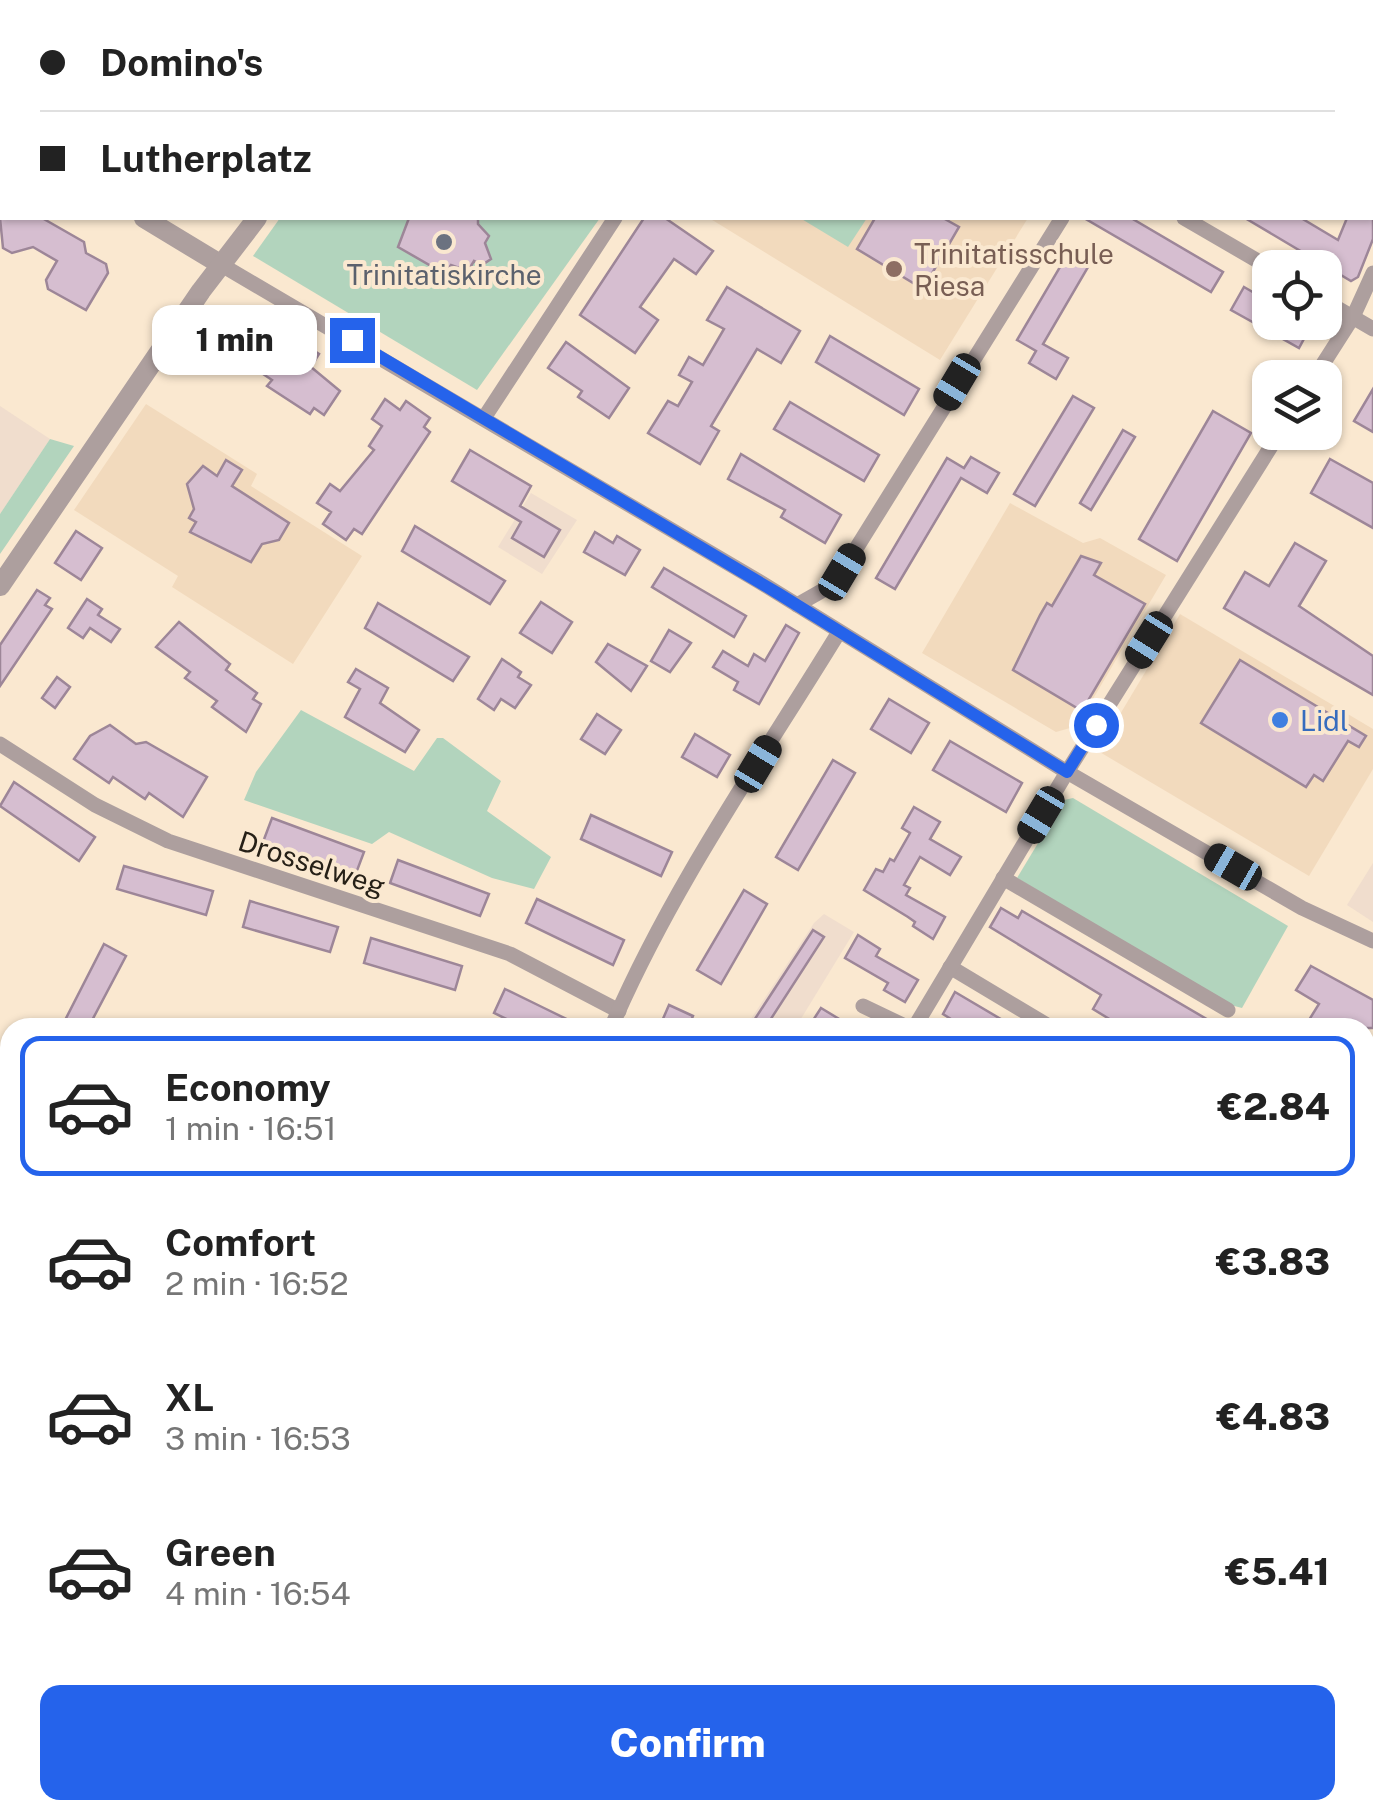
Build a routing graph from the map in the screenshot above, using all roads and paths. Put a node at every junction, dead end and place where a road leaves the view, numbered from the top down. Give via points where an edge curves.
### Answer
1 (147, 220) edge
2 (255, 220) edge
3 (614, 220) edge
4 (1061, 220) edge
5 (1187, 220) edge
6 (1252, 258) edge
7 (220, 264) junction
8 (1373, 273) edge
9 (1342, 311) edge
10 (1352, 317) junction
11 (1373, 329) edge
12 (1325, 360) edge
13 (484, 418) junction
14 (1269, 450) edge
15 (0, 586) edge
16 (797, 605) junction
17 (839, 632) junction
18 (0, 744) edge
19 (1067, 772) junction
20 (1003, 878) junction
21 (1373, 941) edge
22 (950, 967) junction
23 (863, 1006) dead end
24 (1228, 1010) dead end
25 (619, 1011) junction
26 (616, 1018) edge
27 (890, 1018) edge
28 (918, 1018) edge
29 (1035, 1018) edge

1 - 7 street
2 - 7 street
3 - 13 street
4 - 16 street via 834,584
5 - 6 street
7 - 13 street
7 - 15 street
8 - 10 street
9 - 10 street
10 - 11 street
10 - 12 street
13 - 16 street
14 - 19 street
16 - 17 street
17 - 19 street
17 - 25 street via 707,848
18 - 25 street, Drosselweg via 95,805 168,841 510,954
19 - 20 street
19 - 21 street via 1302,908
20 - 22 street
20 - 24 street
22 - 28 street
22 - 29 street
23 - 27 street
25 - 26 street

